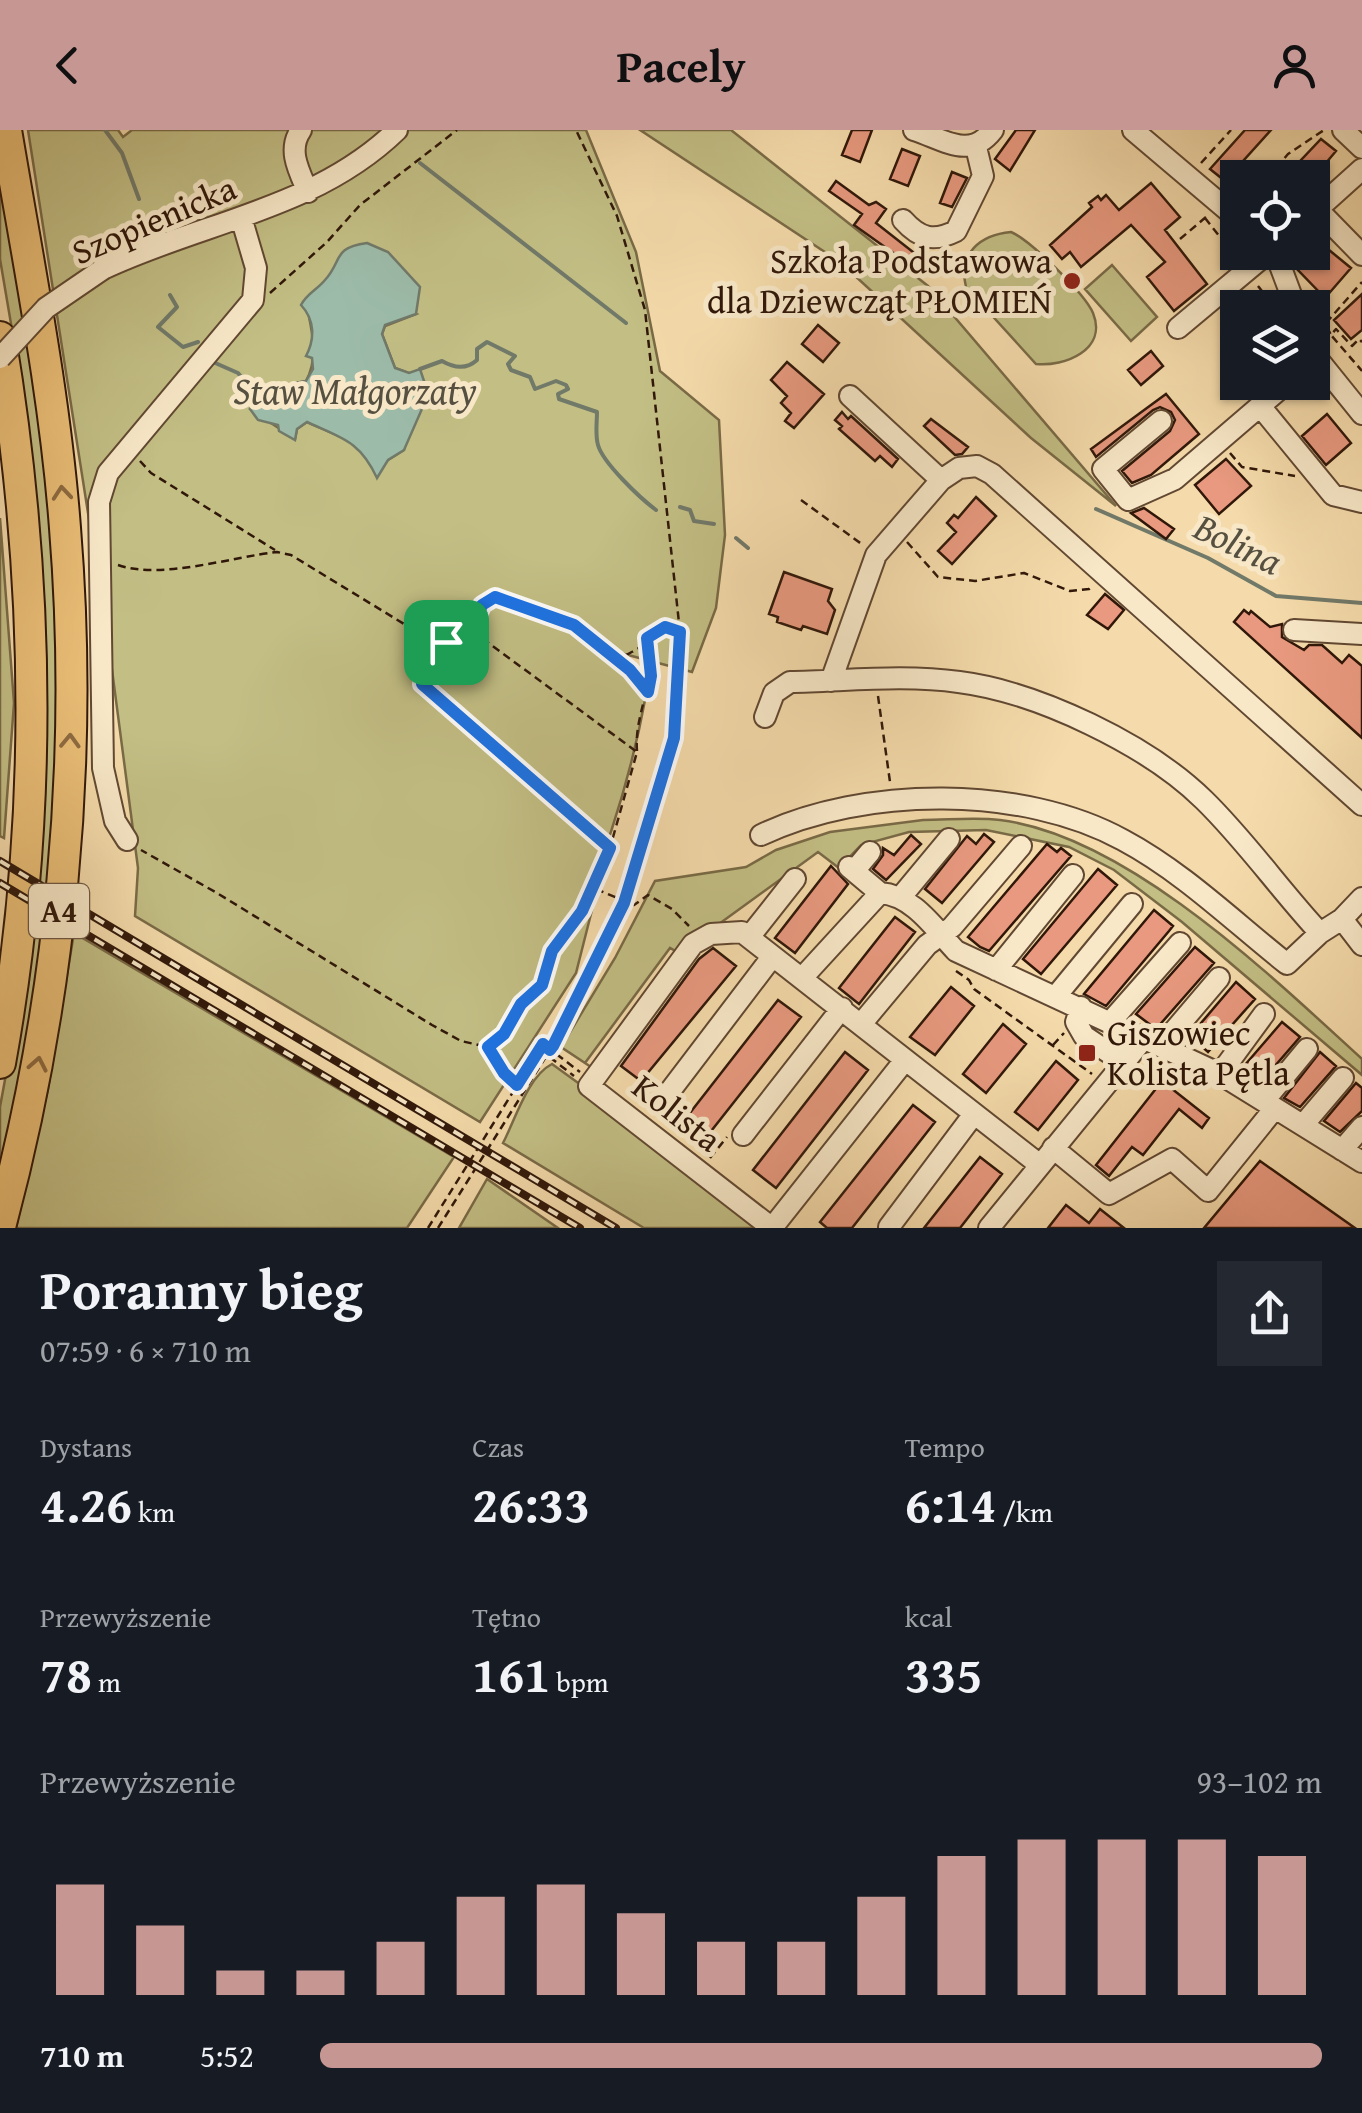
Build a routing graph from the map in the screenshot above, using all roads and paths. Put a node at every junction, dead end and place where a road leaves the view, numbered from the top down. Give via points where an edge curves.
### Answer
1 (6, 130) edge
2 (301, 130) edge
3 (397, 130) edge
4 (457, 130) edge
5 (576, 130) edge
6 (914, 130) edge
7 (993, 130) edge
8 (1133, 130) edge
9 (1231, 130) edge
10 (1324, 130) edge
11 (1343, 130) edge
12 (976, 147) junction
13 (1362, 148) edge
14 (1283, 160) edge
15 (1362, 169) edge
16 (1194, 172) dead end
17 (308, 192) junction
18 (1330, 198) edge
19 (1220, 203) edge
20 (1210, 214) dead end
21 (241, 217) junction
22 (903, 220) dead end
23 (1330, 226) edge
24 (1180, 238) dead end
25 (1362, 255) edge
26 (1250, 270) edge
27 (1362, 282) edge
28 (240, 316) junction
29 (1178, 328) dead end
30 (1331, 335) junction
31 (0, 336) edge
32 (1362, 342) edge
33 (0, 358) edge
34 (1362, 371) edge
35 (1330, 375) edge
36 (850, 396) dead end
37 (1267, 400) edge
38 (1260, 406) junction
39 (1362, 414) edge
40 (1161, 421) dead end
41 (1220, 440) junction
42 (128, 450) junction
43 (940, 480) junction
44 (1321, 480) junction
45 (801, 500) dead end
46 (1362, 502) edge
47 (897, 530) junction
48 (101, 546) junction
49 (278, 552) junction
50 (876, 555) junction
51 (1103, 573) junction
52 (1294, 630) dead end
53 (680, 632) junction
54 (1355, 633) edge
55 (446, 642) junction
56 (646, 644) junction
57 (1362, 653) edge
58 (619, 660) junction
59 (874, 679) junction
60 (831, 681) junction
61 (648, 692) junction
62 (765, 716) dead end
63 (638, 752) junction
64 (902, 800) junction
65 (1362, 805) edge
66 (761, 835) dead end
67 (949, 838) dead end
68 (127, 840) joint
69 (1020, 846) dead end
70 (610, 848) junction
71 (870, 852) dead end
72 (1073, 875) dead end
73 (794, 879) dead end
74 (593, 887) junction
75 (890, 896) junction
76 (1362, 898) edge
77 (622, 902) junction
78 (1132, 904) dead end
79 (1342, 919) junction
80 (1320, 933) junction
81 (941, 935) junction
82 (750, 936) junction
83 (701, 938) junction
84 (1180, 943) dead end
85 (1362, 945) edge
86 (923, 949) junction
87 (772, 957) junction
88 (996, 970) junction
89 (802, 978) junction
90 (1219, 978) dead end
91 (1056, 996) junction
92 (1080, 1007) junction
93 (842, 1008) junction
94 (1264, 1014) dead end
95 (1112, 1020) junction
96 (862, 1023) junction
97 (1064, 1034) dead end
98 (1154, 1041) junction
99 (1052, 1046) junction
100 (488, 1047) junction
101 (1307, 1049) dead end
102 (550, 1050) junction
103 (905, 1060) junction
104 (1123, 1062) junction
105 (0, 1063) edge
106 (1092, 1074) dead end
107 (1220, 1074) junction
108 (1344, 1078) dead end
109 (590, 1084) junction
110 (517, 1085) junction
111 (525, 1090) junction
112 (667, 1095) dead end
113 (1269, 1104) junction
114 (974, 1114) junction
115 (1303, 1125) junction
116 (1362, 1127) edge
117 (743, 1136) dead end
118 (1342, 1150) junction
119 (1046, 1157) junction
120 (1362, 1162) edge
121 (0, 1227) edge
122 (889, 1227) edge
123 (428, 1228) edge
124 (438, 1228) edge
125 (989, 1228) edge

121 -> 1 highway, A4 via 54,964 72,693 60,470
2 - 17 street via 294,156
3 - 17 street, Szopienicka
4 - 28 path via 360,204 253,313
5 - 53 path via 617,216 645,310
6 - 12 street
7 - 12 street
8 - 19 street
9 - 16 path
10 - 14 path
11 - 13 street
12 - 22 street via 984,176 956,231 933,239
15 - 18 street
17 - 21 street, Szopienicka
20 - 24 path
21 - 28 street via 258,284
21 - 33 street, Szopienicka, bridge via 104,269 46,308
23 - 25 street
26 - 29 street
27 - 30 path via 1325,324
28 - 42 street
30 - 32 path via 1336,329 1352,346
30 - 34 path
31 - 105 highway, A4 via 26,532 33,699 23,910
35 - 39 street
36 - 43 street
37 - 38 street
38 - 41 street
38 - 44 street
40 - 41 street via 1103,470 1128,500 1175,479
41 - 44 path via 1242,466
42 - 48 street via 102,485
42 - 49 path via 151,473
43 - 47 street
43 - 51 street via 976,466 992,474
44 - 46 street via 1333,494
45 - 50 path
47 - 50 street
47 - 51 path via 938,577 975,581 1024,573 1070,591 1089,590
48 - 49 path via 120,566 132,568
48 - 68 street via 103,768 115,821
49 - 55 path via 427,638
50 - 60 street
51 - 65 street
52 - 54 street
53 - 56 path via 656,630
53 - 77 path via 674,738
54 - 57 street
55 - 58 path via 472,632 482,605 495,597 574,625
55 - 63 path via 483,639
55 - 70 path via 422,684
56 - 58 path
56 - 61 path
58 - 61 path
59 - 60 street
59 - 64 path via 884,759
59 - 80 street via 960,682 1029,701 1090,723 1160,762 1204,800
60 - 62 street via 790,682 774,693
61 - 63 path
63 - 70 path
64 - 66 street via 835,811
64 - 80 street via 1011,805 1122,839 1287,964
67 - 75 street
68 - 100 path via 432,1025
69 - 81 street
70 - 74 path
71 - 75 street via 851,869
72 - 88 street
73 - 82 street
74 - 77 path
74 - 100 path via 552,951 542,985
75 - 81 street
75 - 89 street
76 - 79 street
77 - 83 path via 657,898
77 - 102 path
78 - 91 street
79 - 80 street
79 - 85 street
81 - 86 street
81 - 88 street via 956,951
82 - 83 street via 726,930
82 - 87 street
83 - 109 street, Kolista
84 - 95 street
86 - 96 street
86 - 99 path via 961,971 974,989
87 - 89 street
87 - 112 street, Kolista
88 - 91 street
89 - 93 street
90 - 98 street
91 - 92 street
92 - 95 street
92 - 104 street via 1078,1029
93 - 96 street
93 - 117 street, Kolista
94 - 107 street
95 - 98 street
96 - 103 street
97 - 99 path
98 - 104 street
98 - 107 street
99 - 106 path
100 - 110 path
101 - 113 street
102 - 109 path
102 - 110 path via 543,1044
103 - 109 street, Kolista via 772,1228
103 - 114 street
104 - 119 street
107 - 113 street
108 - 115 street
109 - 111 path via 547,1056
110 - 111 path
110 - 123 path
111 - 124 path
113 - 115 street
113 - 119 street via 1208,1191 1172,1159 1109,1194
114 - 119 street
114 - 122 street
115 - 118 street
116 - 118 street
118 - 120 street
119 - 125 street

